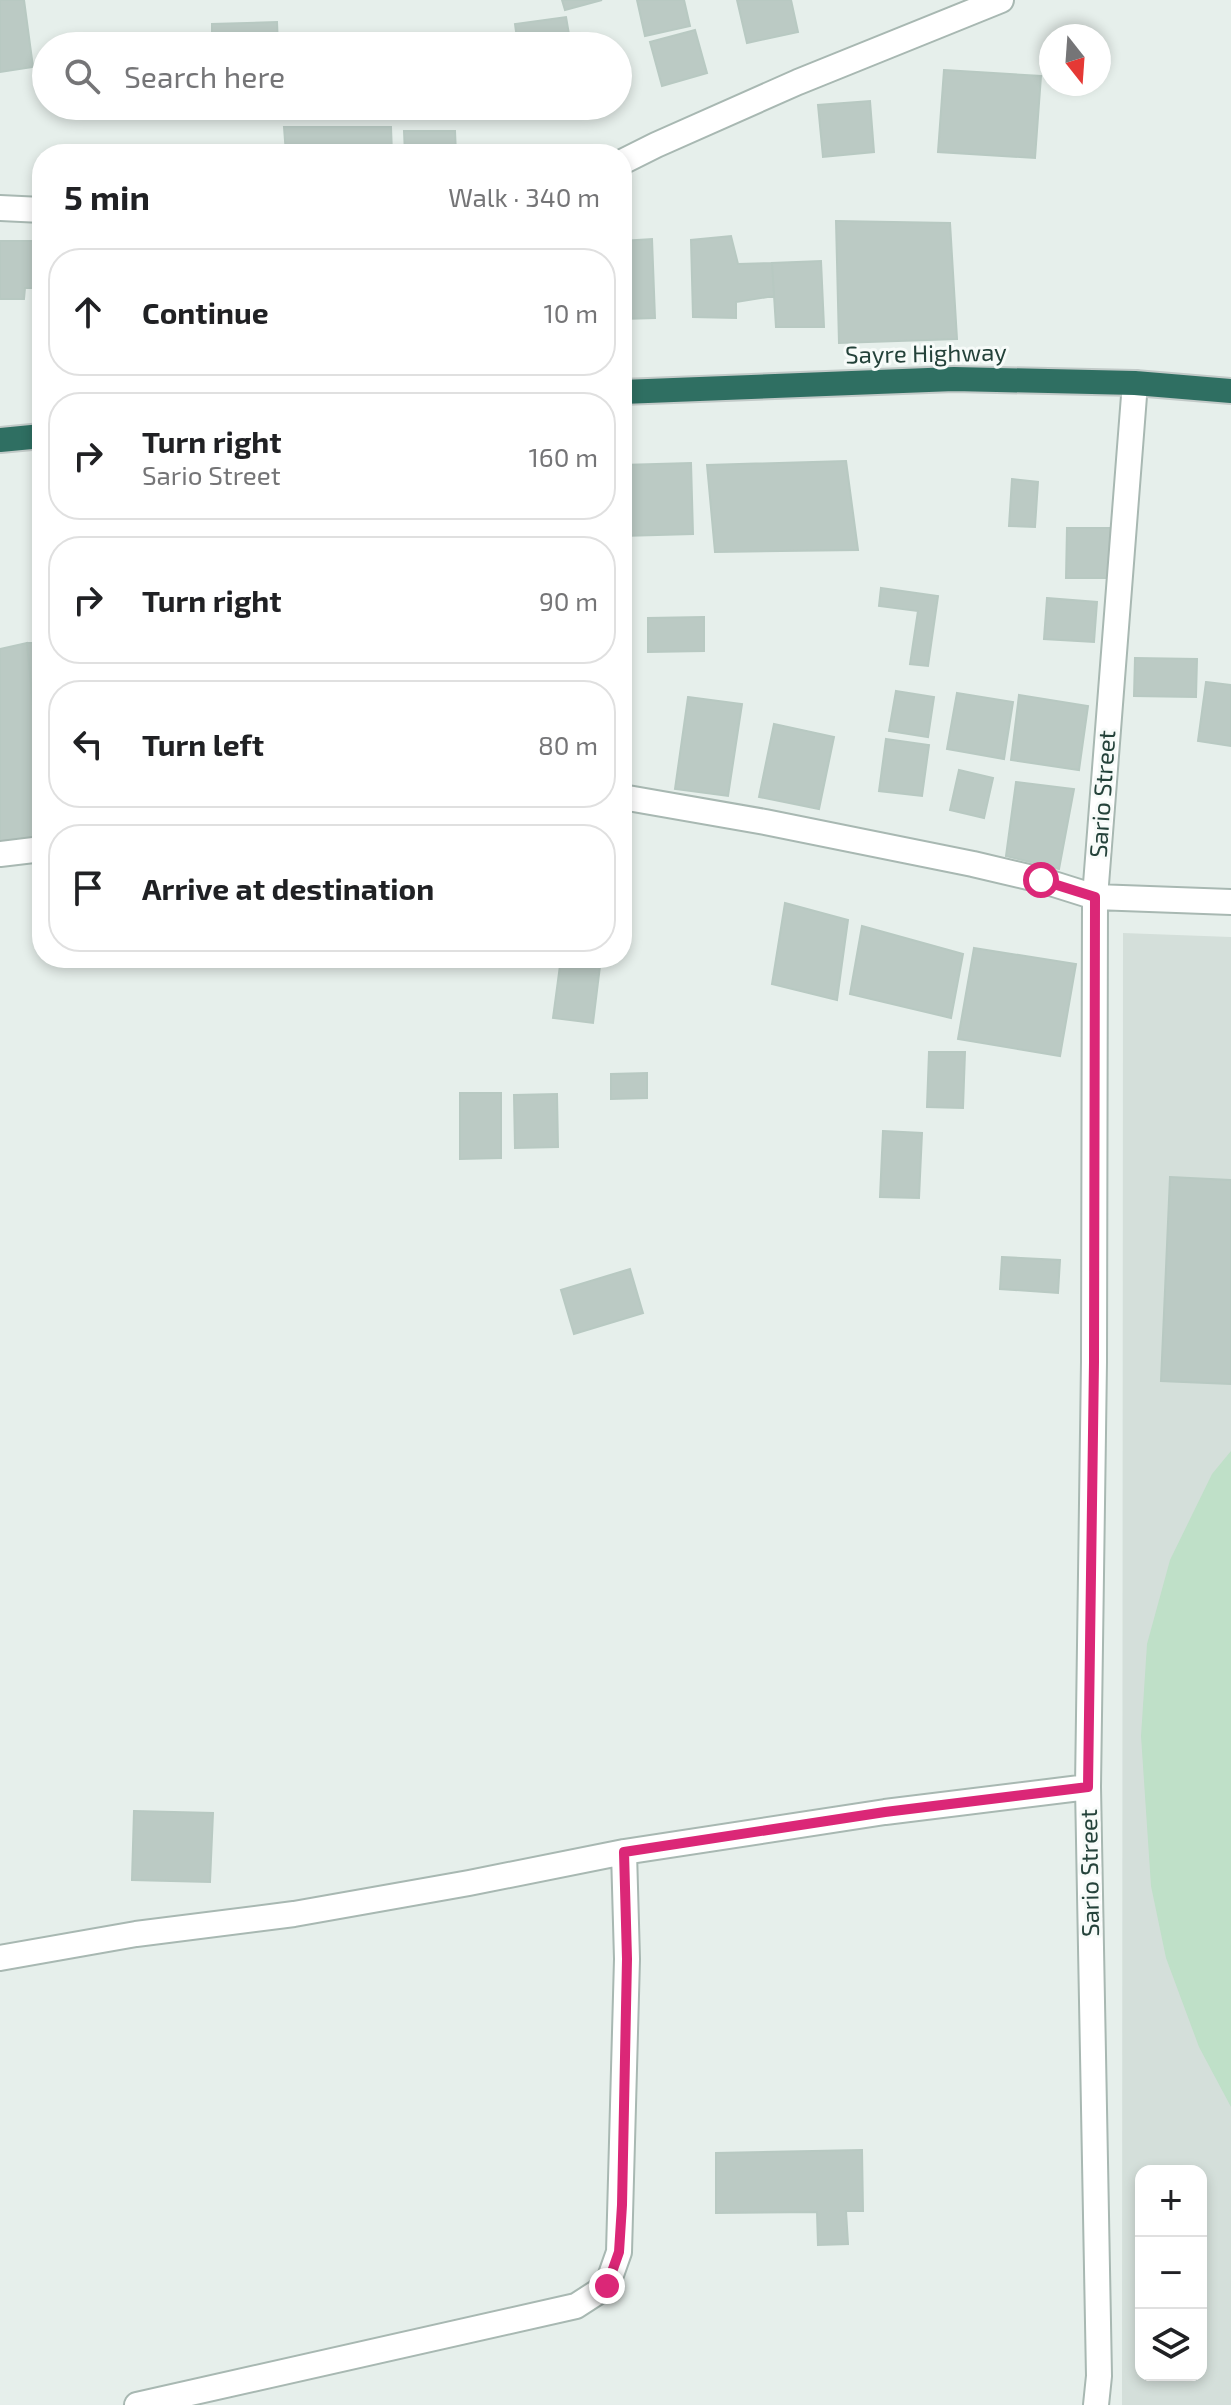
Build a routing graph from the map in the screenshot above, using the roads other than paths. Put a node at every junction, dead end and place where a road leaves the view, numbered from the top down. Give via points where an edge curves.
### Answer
1 (1001, 0) edge
2 (632, 157) edge
3 (0, 208) edge
4 (32, 210) edge
5 (1135, 383) junction
6 (1231, 391) edge
7 (632, 392) edge
8 (32, 437) edge
9 (0, 440) edge
10 (632, 799) edge
11 (32, 850) edge
12 (0, 854) edge
13 (1095, 897) junction
14 (1231, 902) edge
15 (1088, 1787) junction
16 (624, 1852) junction
17 (0, 1958) edge
18 (137, 2405) edge
19 (1096, 2405) edge

1 - 2 street via 798,82
3 - 4 street
5 - 6 highway, Sayre Highway
5 - 7 highway, Sayre Highway via 954,379
5 - 13 street, Sario Street
8 - 9 highway
10 - 13 street via 973,864
11 - 12 street
13 - 14 street
13 - 15 street, Sario Street
15 - 16 street
15 - 19 street, Sario Street
16 - 17 street via 294,1914
16 - 18 street via 622,2205 619,2252 607,2286 576,2306

